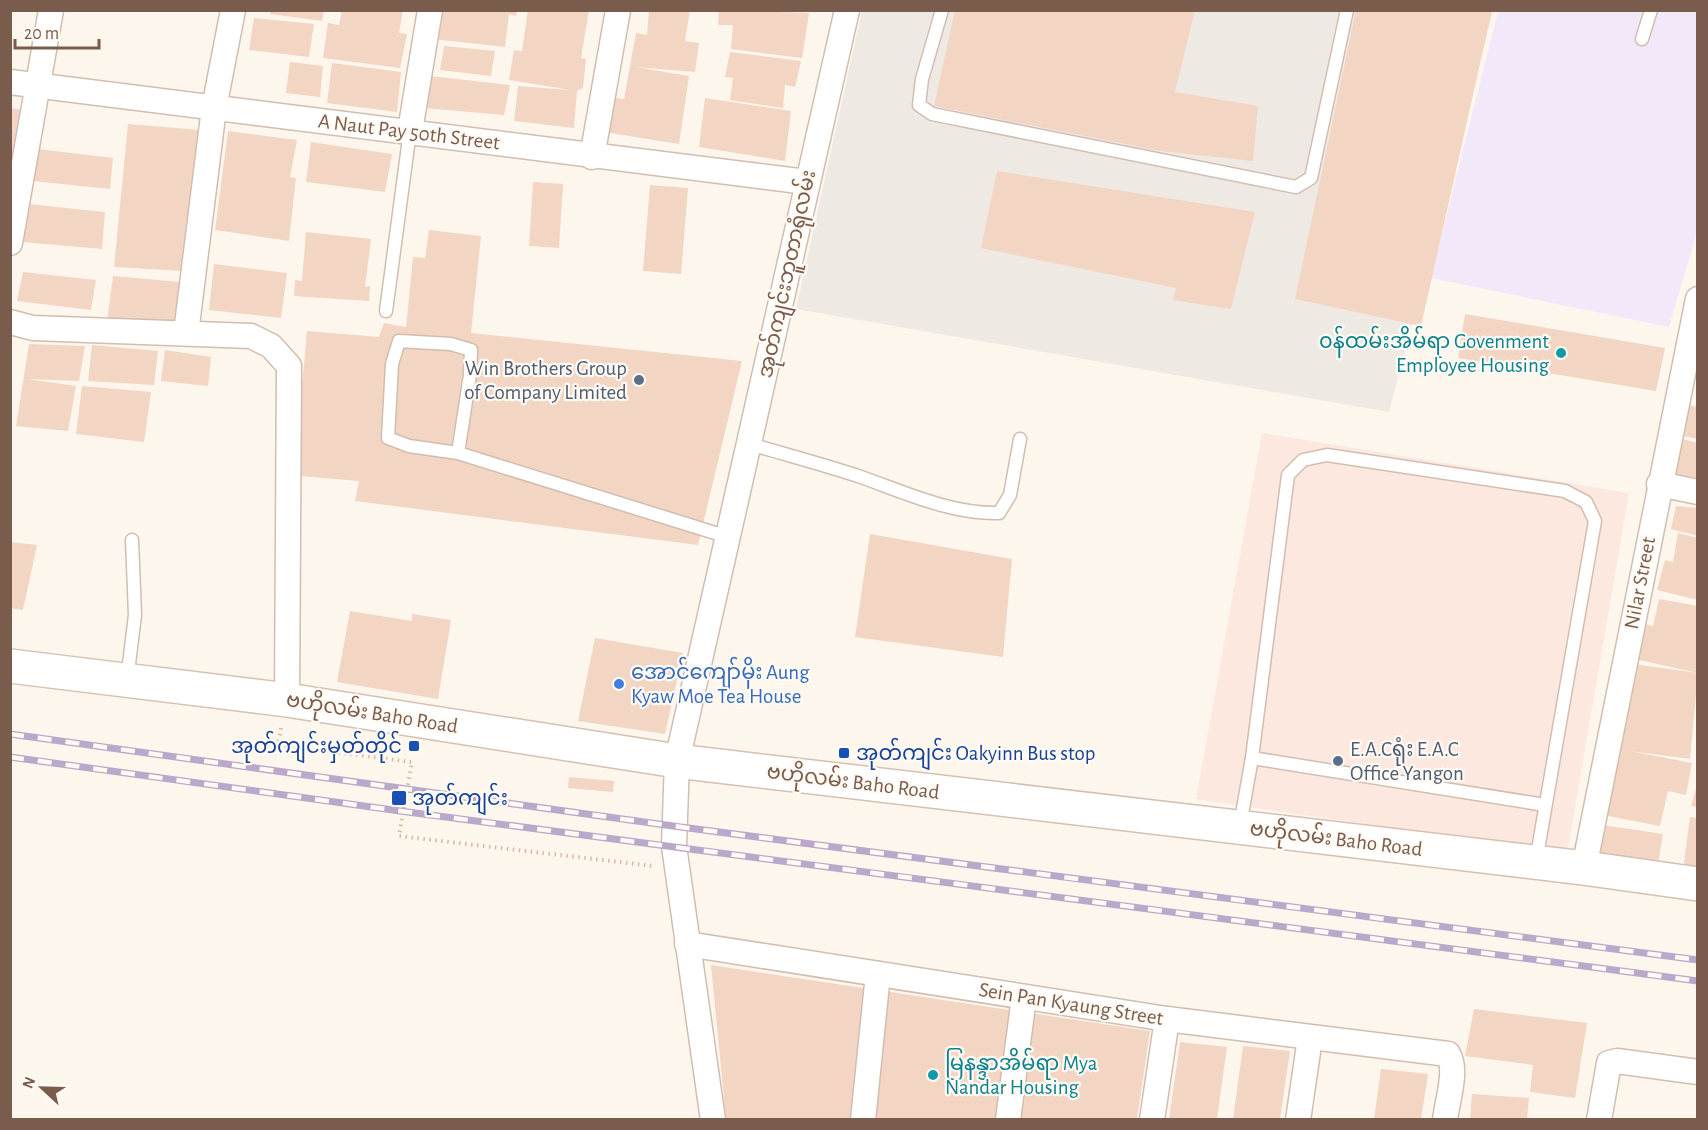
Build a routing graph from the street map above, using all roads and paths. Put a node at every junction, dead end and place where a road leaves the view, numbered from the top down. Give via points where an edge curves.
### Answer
1 (51, 10) edge
2 (233, 10) edge
3 (430, 10) edge
4 (618, 10) edge
5 (847, 10) edge
6 (942, 10) edge
7 (1347, 10) edge
8 (1651, 10) edge
9 (1642, 39) dead end
10 (10, 82) edge
11 (38, 87) junction
12 (214, 108) junction
13 (410, 131) junction
14 (592, 157) junction
15 (807, 182) junction
16 (10, 243) edge
17 (1698, 298) edge
18 (386, 311) dead end
19 (10, 322) edge
20 (186, 333) junction
21 (1020, 439) dead end
22 (750, 444) junction
23 (458, 453) junction
24 (1659, 484) junction
25 (1698, 492) edge
26 (728, 537) junction
27 (132, 540) dead end
28 (10, 666) edge
29 (127, 681) junction
30 (287, 700) junction
31 (1252, 758) junction
32 (677, 761) junction
33 (1545, 805) junction
34 (1240, 828) junction
35 (1536, 862) junction
36 (1584, 868) junction
37 (677, 869) junction
38 (1698, 884) edge
39 (687, 944) junction
40 (878, 974) junction
41 (1023, 997) junction
42 (1167, 1019) junction
43 (1310, 1038) junction
44 (1698, 1072) edge
45 (713, 1119) edge
46 (863, 1119) edge
47 (1008, 1119) edge
48 (1152, 1119) edge
49 (1298, 1119) edge
50 (1445, 1119) edge
51 (1599, 1119) edge

1 - 11 street
2 - 12 street
3 - 13 street
4 - 14 street
5 - 15 street, အုတ်ကျင်းဘူတာရုံလမ်း
6 - 7 lane via 919,105 932,114 1296,187 1311,178
8 - 9 lane
10 - 11 street, A Naut Pay 50th Street
11 - 12 street, A Naut Pay 50th Street
11 - 16 street
12 - 13 street, A Naut Pay 50th Street
12 - 20 street
13 - 14 street, A Naut Pay 50th Street
13 - 18 lane
14 - 15 street, A Naut Pay 50th Street
15 - 22 street, အုတ်ကျင်းဘူတာရုံလမ်း
17 - 24 street, Nilar Street
19 - 20 street via 33,328
20 - 30 street via 251,336 271,346 290,366
21 - 22 lane via 1010,495 999,513 977,514
22 - 26 street, အုတ်ကျင်းဘူတာရုံလမ်း
23 - 23 lane via 409,446 388,438 392,364 399,341 452,344 471,350
23 - 26 lane
24 - 25 street
24 - 36 street, Nilar Street
26 - 32 street, အုတ်ကျင်းဘူတာရုံလမ်း
27 - 29 lane via 135,615
28 - 29 main road, ဗဟိုလမ်း Baho Road
29 - 30 main road, ဗဟိုလမ်း Baho Road
30 - 32 main road, ဗဟိုလမ်း Baho Road
30 - 37 path via 278,745 412,762 399,836
31 - 33 lane
31 - 33 lane via 1288,475 1303,460 1327,455 1565,491 1586,502 1595,521
31 - 34 lane
32 - 34 main road, ဗဟိုလမ်း Baho Road
32 - 37 street, အုတ်ကျင်းဘူတာရုံလမ်း via 673,826
33 - 35 lane
34 - 35 main road, ဗဟိုလမ်း Baho Road
35 - 36 main road, ဗဟိုလမ်း Baho Road
36 - 38 main road, ဗဟိုလမ်း Baho Road
37 - 39 street, အုတ်ကျင်းဘူတာရုံလမ်း
39 - 40 street, Sein Pan Kyaung Street
39 - 45 street, အုတ်ကျင်းဘူတာရုံလမ်း
40 - 41 street, Sein Pan Kyaung Street
40 - 46 street
41 - 42 street, Sein Pan Kyaung Street
41 - 47 street
42 - 43 street, Sein Pan Kyaung Street
42 - 48 street
43 - 49 street
43 - 50 street, Sein Pan Kyaung Street via 1448,1054 1452,1061
44 - 51 street via 1609,1063

